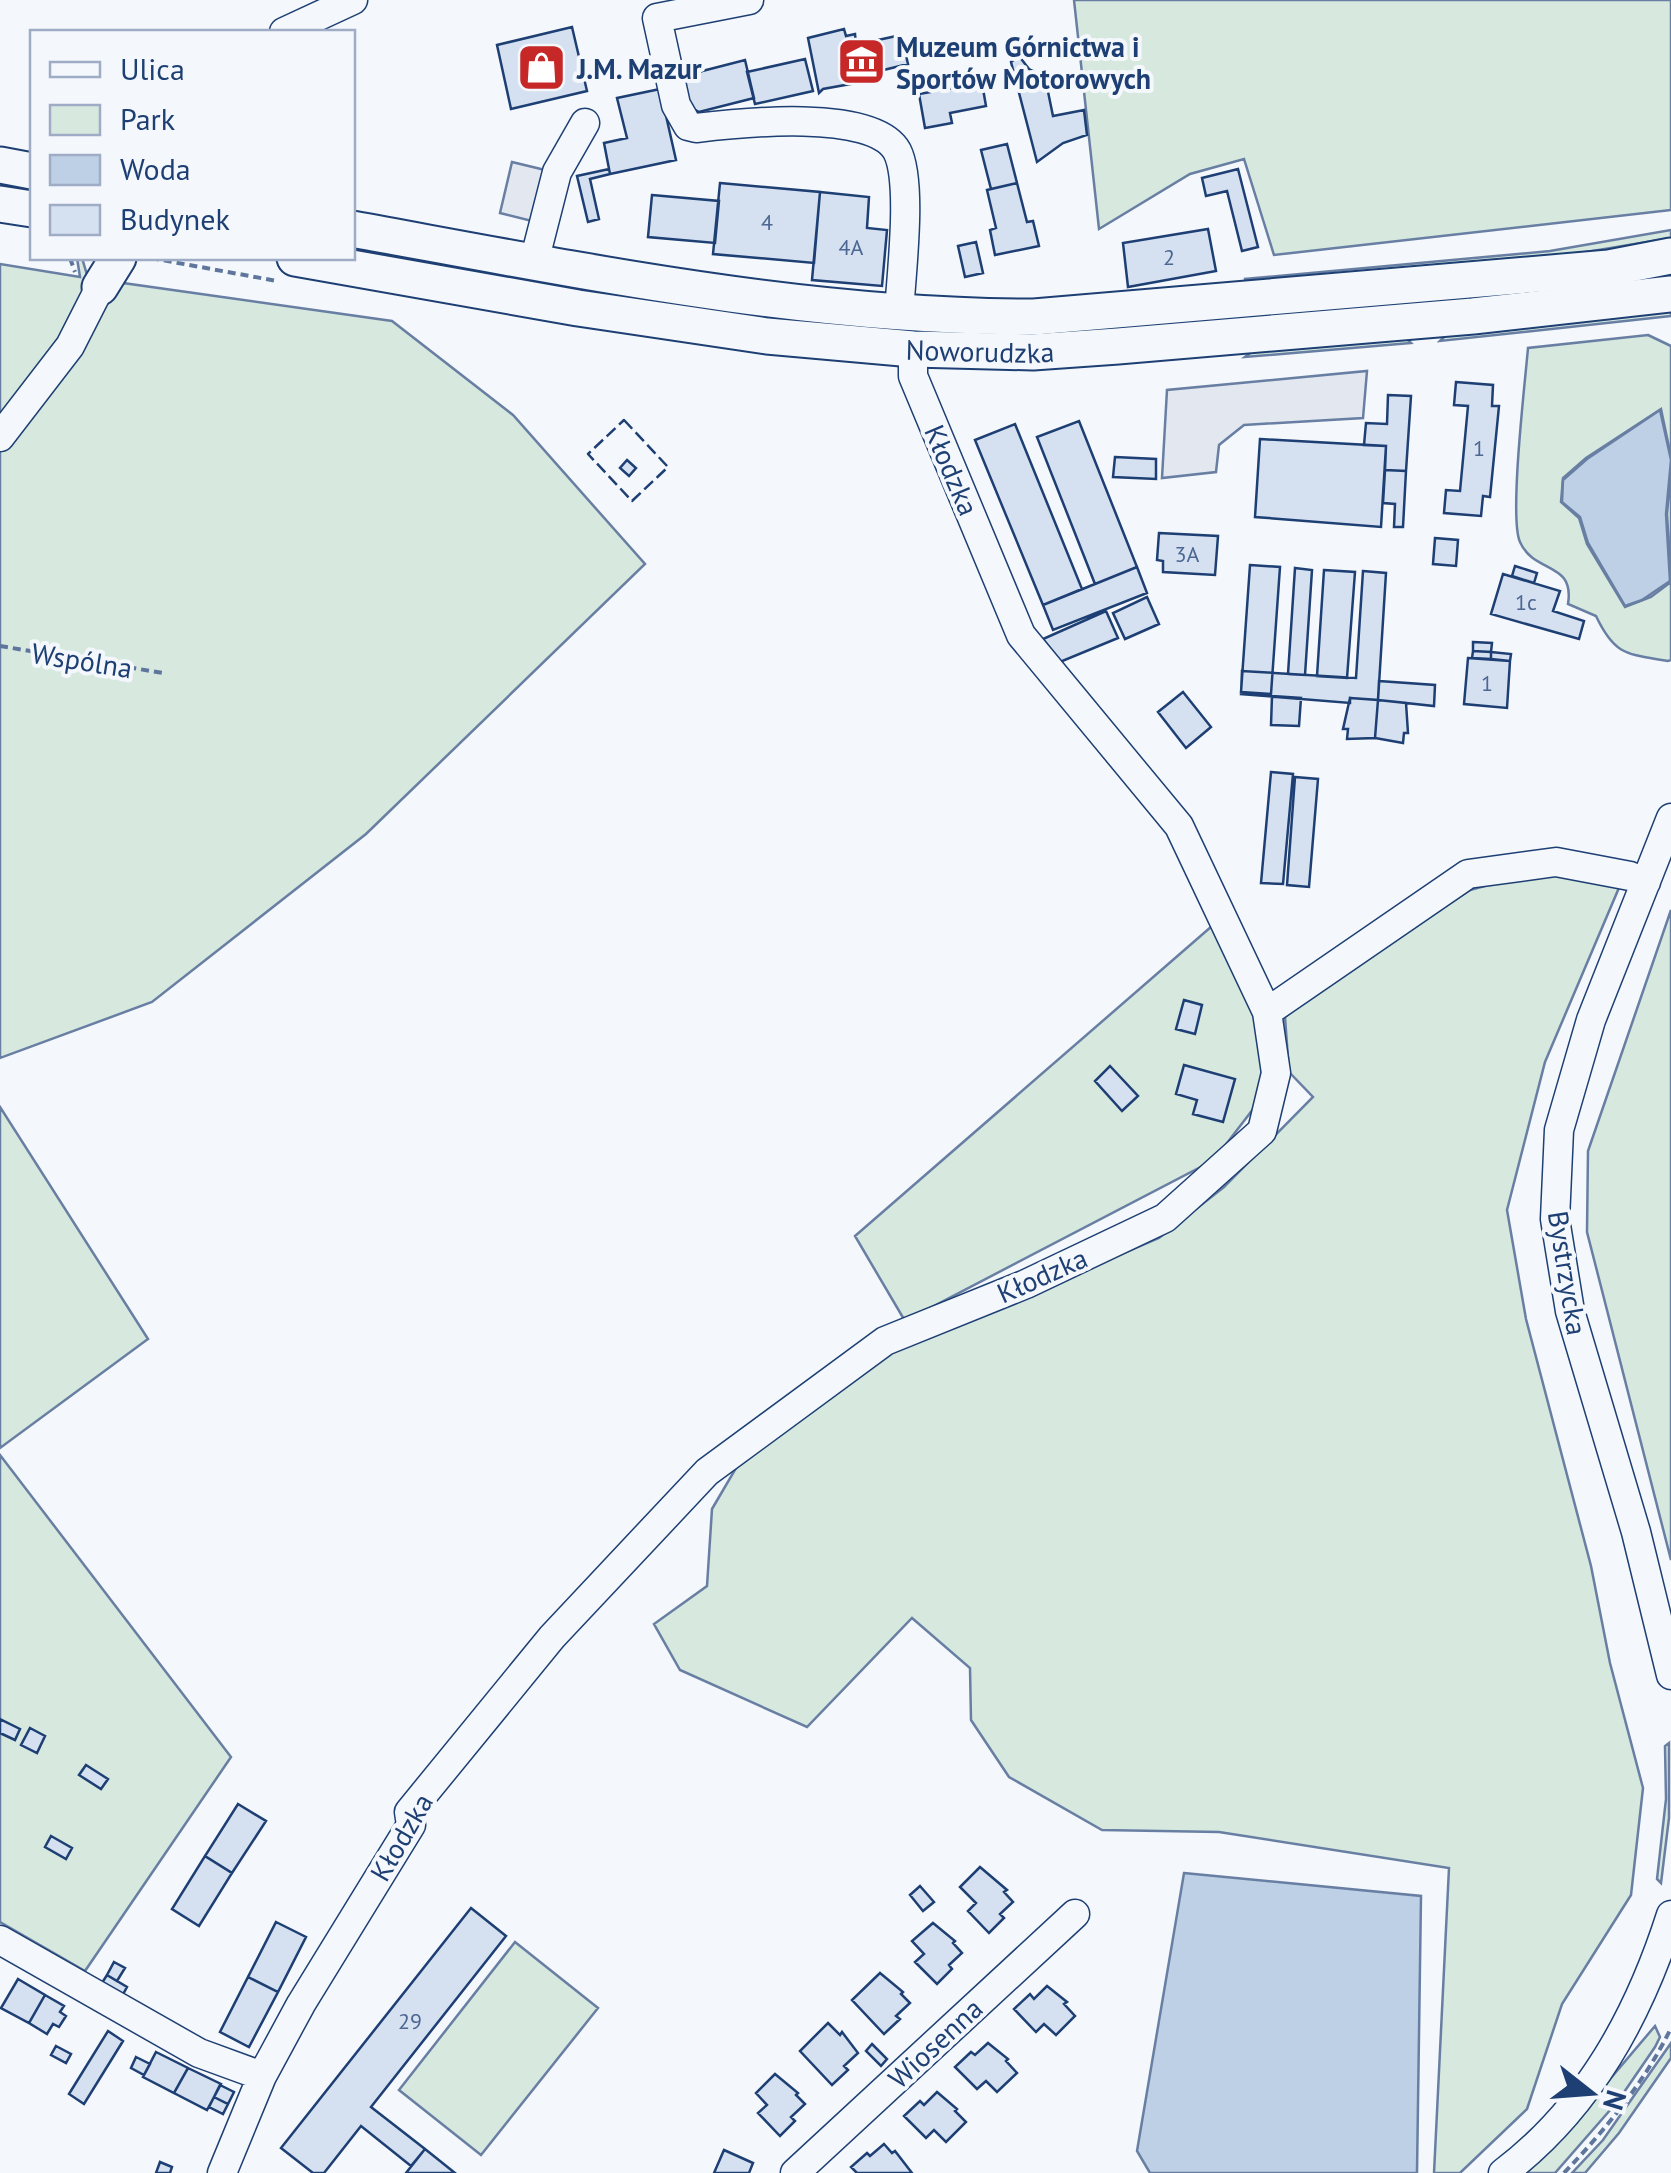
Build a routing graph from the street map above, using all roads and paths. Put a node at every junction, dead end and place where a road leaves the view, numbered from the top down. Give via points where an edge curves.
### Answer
1 (352, 0) edge
2 (749, 0) edge
3 (288, 30) edge
4 (585, 122) dead end
5 (0, 166) edge
6 (30, 171) edge
7 (0, 204) edge
8 (30, 209) edge
9 (355, 230) edge
10 (1671, 256) edge
11 (307, 260) edge
12 (534, 262) junction
13 (103, 267) edge
14 (1671, 294) edge
15 (899, 313) junction
16 (912, 349) junction
17 (0, 437) edge
18 (0, 646) edge
19 (164, 673) dead end
20 (1671, 818) edge
21 (1646, 882) junction
22 (1268, 1012) junction
23 (1671, 1675) edge
24 (1074, 1914) dead end
25 (1671, 1915) edge
26 (0, 1940) edge
27 (1671, 2028) edge
28 (262, 2076) junction
29 (222, 2173) edge
30 (795, 2173) edge
31 (1504, 2173) edge
32 (1564, 2173) edge

1 - 3 street
2 - 15 street via 657,18 676,105 696,128 824,121 878,134 895,148 904,171
4 - 12 street via 557,172
5 - 6 main road
7 - 8 main road
9 - 12 main road, Noworudzka
10 - 15 main road, Noworudzka via 1590,270 1133,310 1034,317
11 - 16 main road, Noworudzka via 578,308
12 - 15 main road, Noworudzka
13 - 17 street via 70,346
14 - 16 main road, Noworudzka via 1067,350
16 - 22 street, Kłodzka via 913,376 1021,634 1179,826
18 - 19 path, Wspólna
20 - 21 street, Bystrzycka
21 - 22 street via 1556,862 1468,874
21 - 23 street, Bystrzycka via 1591,1020 1559,1130 1555,1218 1570,1310
22 - 28 street, Kłodzka via 1276,1073 1262,1130 1165,1218 885,1341 707,1472 552,1636 409,1812 410,1825
24 - 30 street, Wiosenna
25 - 31 street via 1650,1978 1615,2048 1571,2108
26 - 28 street via 199,2053
27 - 32 path via 1624,2102
28 - 29 street, Kłodzka

